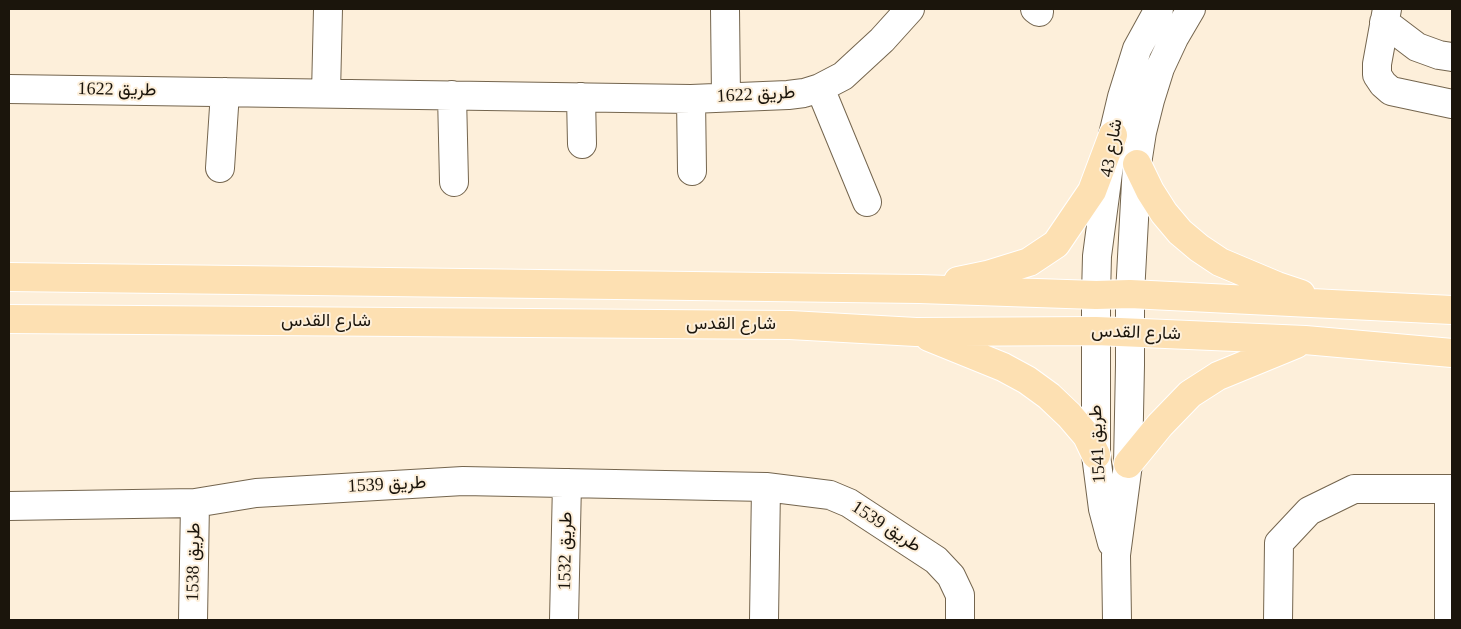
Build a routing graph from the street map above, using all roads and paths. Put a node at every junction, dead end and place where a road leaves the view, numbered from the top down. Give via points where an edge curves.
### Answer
1 (328, 9) edge
2 (725, 9) edge
3 (910, 9) edge
4 (1159, 9) edge
5 (1191, 9) edge
6 (1385, 15) edge
7 (1452, 57) edge
8 (820, 88) junction
9 (9, 89) edge
10 (225, 92) junction
11 (326, 93) junction
12 (452, 95) junction
13 (580, 97) junction
14 (726, 97) junction
15 (691, 99) junction
16 (1452, 104) edge
17 (1113, 135) junction
18 (582, 144) dead end
19 (1137, 164) junction
20 (220, 168) dead end
21 (692, 171) dead end
22 (454, 182) dead end
23 (866, 202) dead end
24 (9, 277) edge
25 (920, 289) junction
26 (1130, 294) junction
27 (1096, 296) junction
28 (1329, 304) junction
29 (1452, 310) edge
30 (9, 319) edge
31 (1096, 331) junction
32 (916, 332) junction
33 (1131, 332) junction
34 (1305, 340) junction
35 (1452, 353) edge
36 (1096, 454) junction
37 (1128, 464) junction
38 (568, 483) junction
39 (766, 487) junction
40 (1451, 489) edge
41 (195, 503) junction
42 (9, 506) edge
43 (1116, 555) junction
44 (193, 620) edge
45 (564, 620) edge
46 (764, 620) edge
47 (960, 620) edge
48 (1117, 620) edge
49 (1278, 620) edge
50 (1448, 620) edge

1 - 11 street
2 - 14 street
3 - 8 street, طريق 1622 via 843,76
4 - 17 street, شارع 43 via 1137,49
5 - 19 street, شارع 43 via 1160,68 1142,132
6 - 7 street via 1417,47
6 - 16 street via 1377,64 1377,75 1383,84 1391,91
8 - 14 street, طريق 1622 via 788,95
8 - 23 street, طريق 1622
9 - 10 street, طريق 1622
10 - 11 street, طريق 1622
10 - 20 street
11 - 12 street, طريق 1622
12 - 13 street, طريق 1622
12 - 22 street
13 - 15 street, طريق 1622
13 - 18 street
14 - 15 street, طريق 1622
15 - 21 street, طريق 1622
17 - 25 main road via 1092,191 1056,244 1029,262 987,275
17 - 27 street, شارع 43
19 - 26 street, شارع 43
19 - 28 main road via 1164,213 1199,248 1243,272
24 - 25 main road, شارع القدس
25 - 27 main road, شارع القدس
26 - 27 main road, شارع القدس
26 - 28 main road, شارع القدس
26 - 33 street, شارع 43
27 - 31 street, شارع 43
28 - 29 main road, شارع القدس
30 - 32 main road, شارع القدس via 790,325
31 - 32 main road, شارع القدس
31 - 33 main road, شارع القدس
31 - 36 street, طريق 1541
32 - 36 main road via 1027,380 1070,415
33 - 34 main road, شارع القدس
33 - 37 street, طريق 1541
34 - 35 main road, شارع القدس
34 - 37 main road via 1218,376 1190,394
36 - 43 street, طريق 1541 via 1103,509
37 - 43 street, طريق 1541
38 - 39 street, طريق 1539
38 - 41 street, طريق 1539 via 463,480 256,493
38 - 45 street, طريق 1532
39 - 46 street
39 - 47 street, طريق 1539 via 830,495 849,502 936,560 951,576 960,595
40 - 49 street via 1354,489 1309,511 1279,543
40 - 50 street
41 - 42 street, طريق 1539
41 - 44 street, طريق 1538
43 - 48 street, طريق 1541

